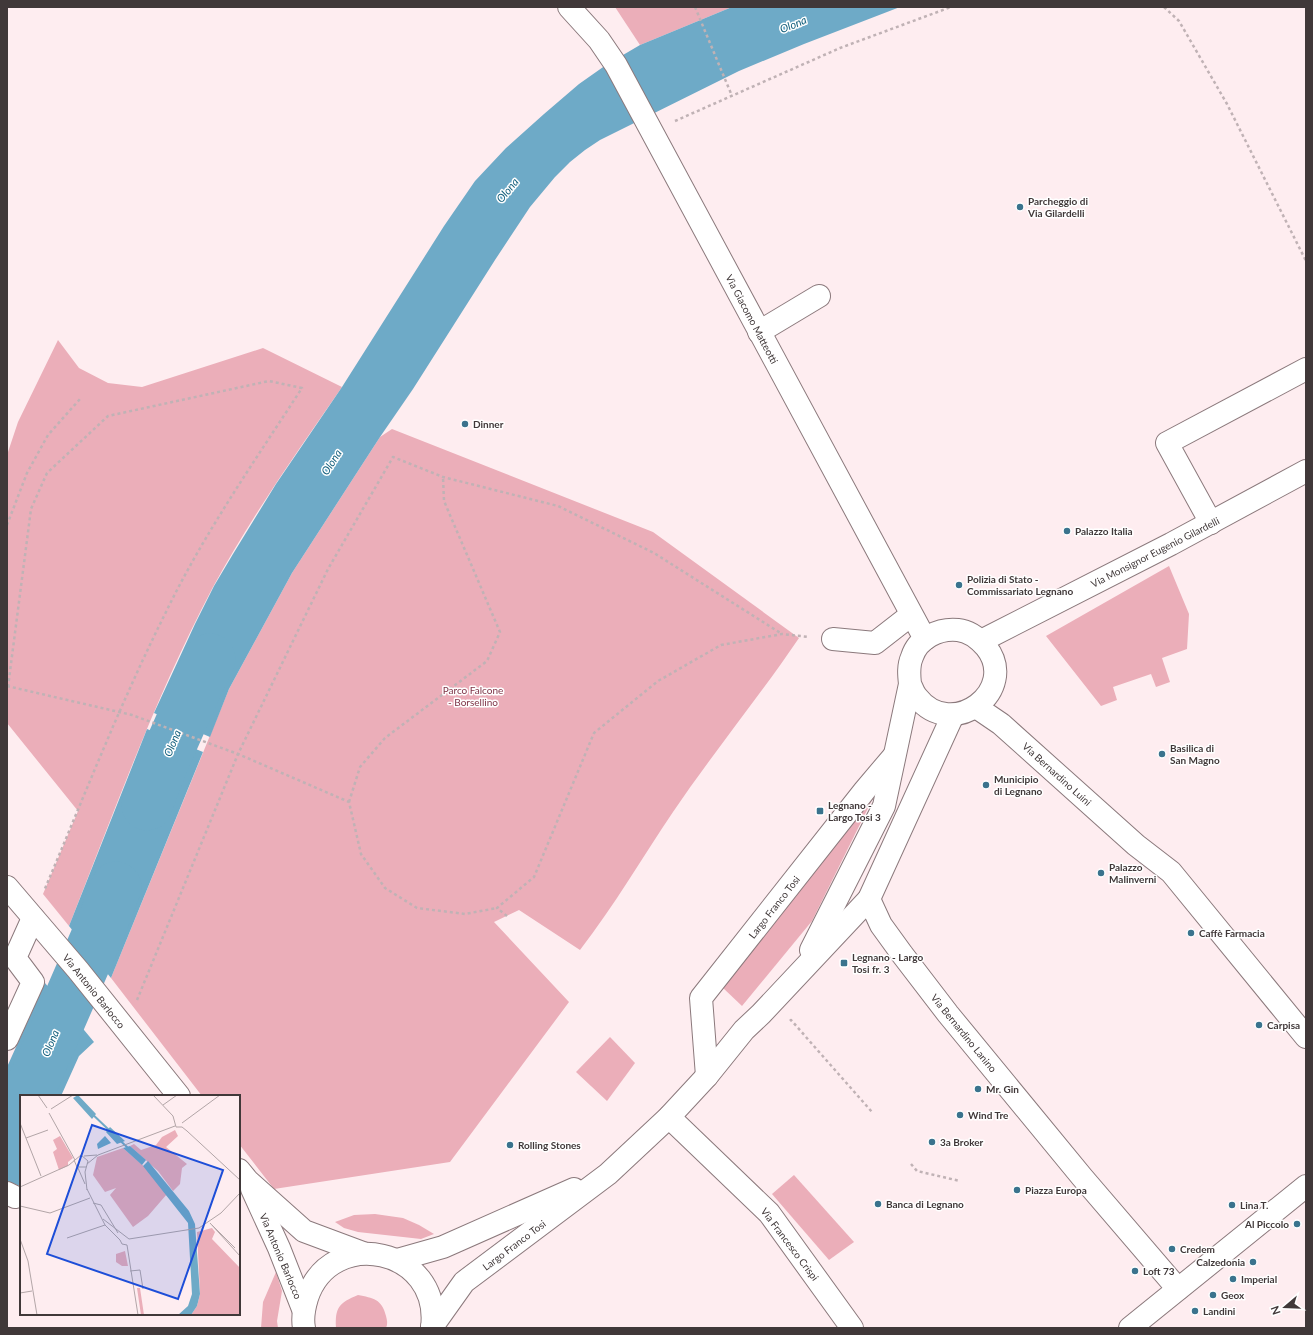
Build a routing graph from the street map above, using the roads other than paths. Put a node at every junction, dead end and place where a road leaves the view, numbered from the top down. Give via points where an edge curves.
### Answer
1 (569, 7) edge
2 (819, 296) dead end
3 (759, 332) junction
4 (1306, 369) edge
5 (1306, 471) edge
6 (1211, 524) junction
7 (911, 615) junction
8 (833, 639) road end
9 (925, 639) junction
10 (981, 641) junction
11 (910, 684) junction
12 (976, 707) junction
13 (953, 715) junction
14 (895, 754) junction
15 (7, 887) edge
16 (869, 899) junction
17 (33, 918) junction
18 (801, 970) junction
19 (1306, 1037) edge
20 (7, 1039) edge
21 (707, 1076) junction
22 (179, 1095) edge
23 (669, 1117) junction
24 (608, 1174) junction
25 (243, 1176) edge
26 (1306, 1186) edge
27 (363, 1253) junction
28 (397, 1260) junction
29 (1178, 1289) junction
30 (304, 1319) edge
31 (432, 1328) edge
32 (852, 1328) edge
33 (1130, 1328) edge

1 - 3 street, Via Giacomo Matteotti via 599,40 616,65
2 - 3 street
3 - 7 street, Via Giacomo Matteotti
4 - 6 street via 1167,443
5 - 6 street, Via Monsignor Eugenio Gilardelli
6 - 10 street, Via Monsignor Eugenio Gilardelli
7 - 8 street via 875,643
7 - 9 street, Via Giacomo Matteotti
9 - 10 street, Largo Franco Tosi via 935,632 959,630
9 - 11 street, Largo Franco Tosi via 912,656
10 - 12 street via 993,663 994,675 992,687
11 - 13 street via 916,697 926,707 939,713
11 - 14 street, Largo Franco Tosi
12 - 13 street via 966,713
12 - 19 street, Via Bernardino Luini via 1001,724 1136,845 1171,872
13 - 16 street, Largo Franco Tosi
14 - 18 street, Largo Franco Tosi via 884,806
14 - 21 street, Largo Franco Tosi via 701,998
15 - 17 street, Via Antonio Barlocco
16 - 18 street, Largo Franco Tosi
16 - 29 street, Via Bernardino Lanino via 881,925 916,972 1036,1121
17 - 20 street via 15,958 32,982
17 - 22 street, Via Antonio Barlocco
18 - 21 street, Largo Franco Tosi via 744,1030
21 - 23 street, Largo Franco Tosi
23 - 24 street, Largo Franco Tosi
23 - 32 street, Via Francesco Crispi via 769,1213
24 - 28 street, Largo Franco Tosi via 443,1247
24 - 31 street, Largo Franco Tosi via 464,1282
25 - 27 street, Via Antonio Barlocco via 304,1231
25 - 30 street, Via Antonio Barlocco via 279,1248
26 - 29 street
27 - 28 street via 381,1254
27 - 30 street via 342,1258 324,1271 310,1288
28 - 31 street via 411,1270 422,1283 430,1300
29 - 33 street

